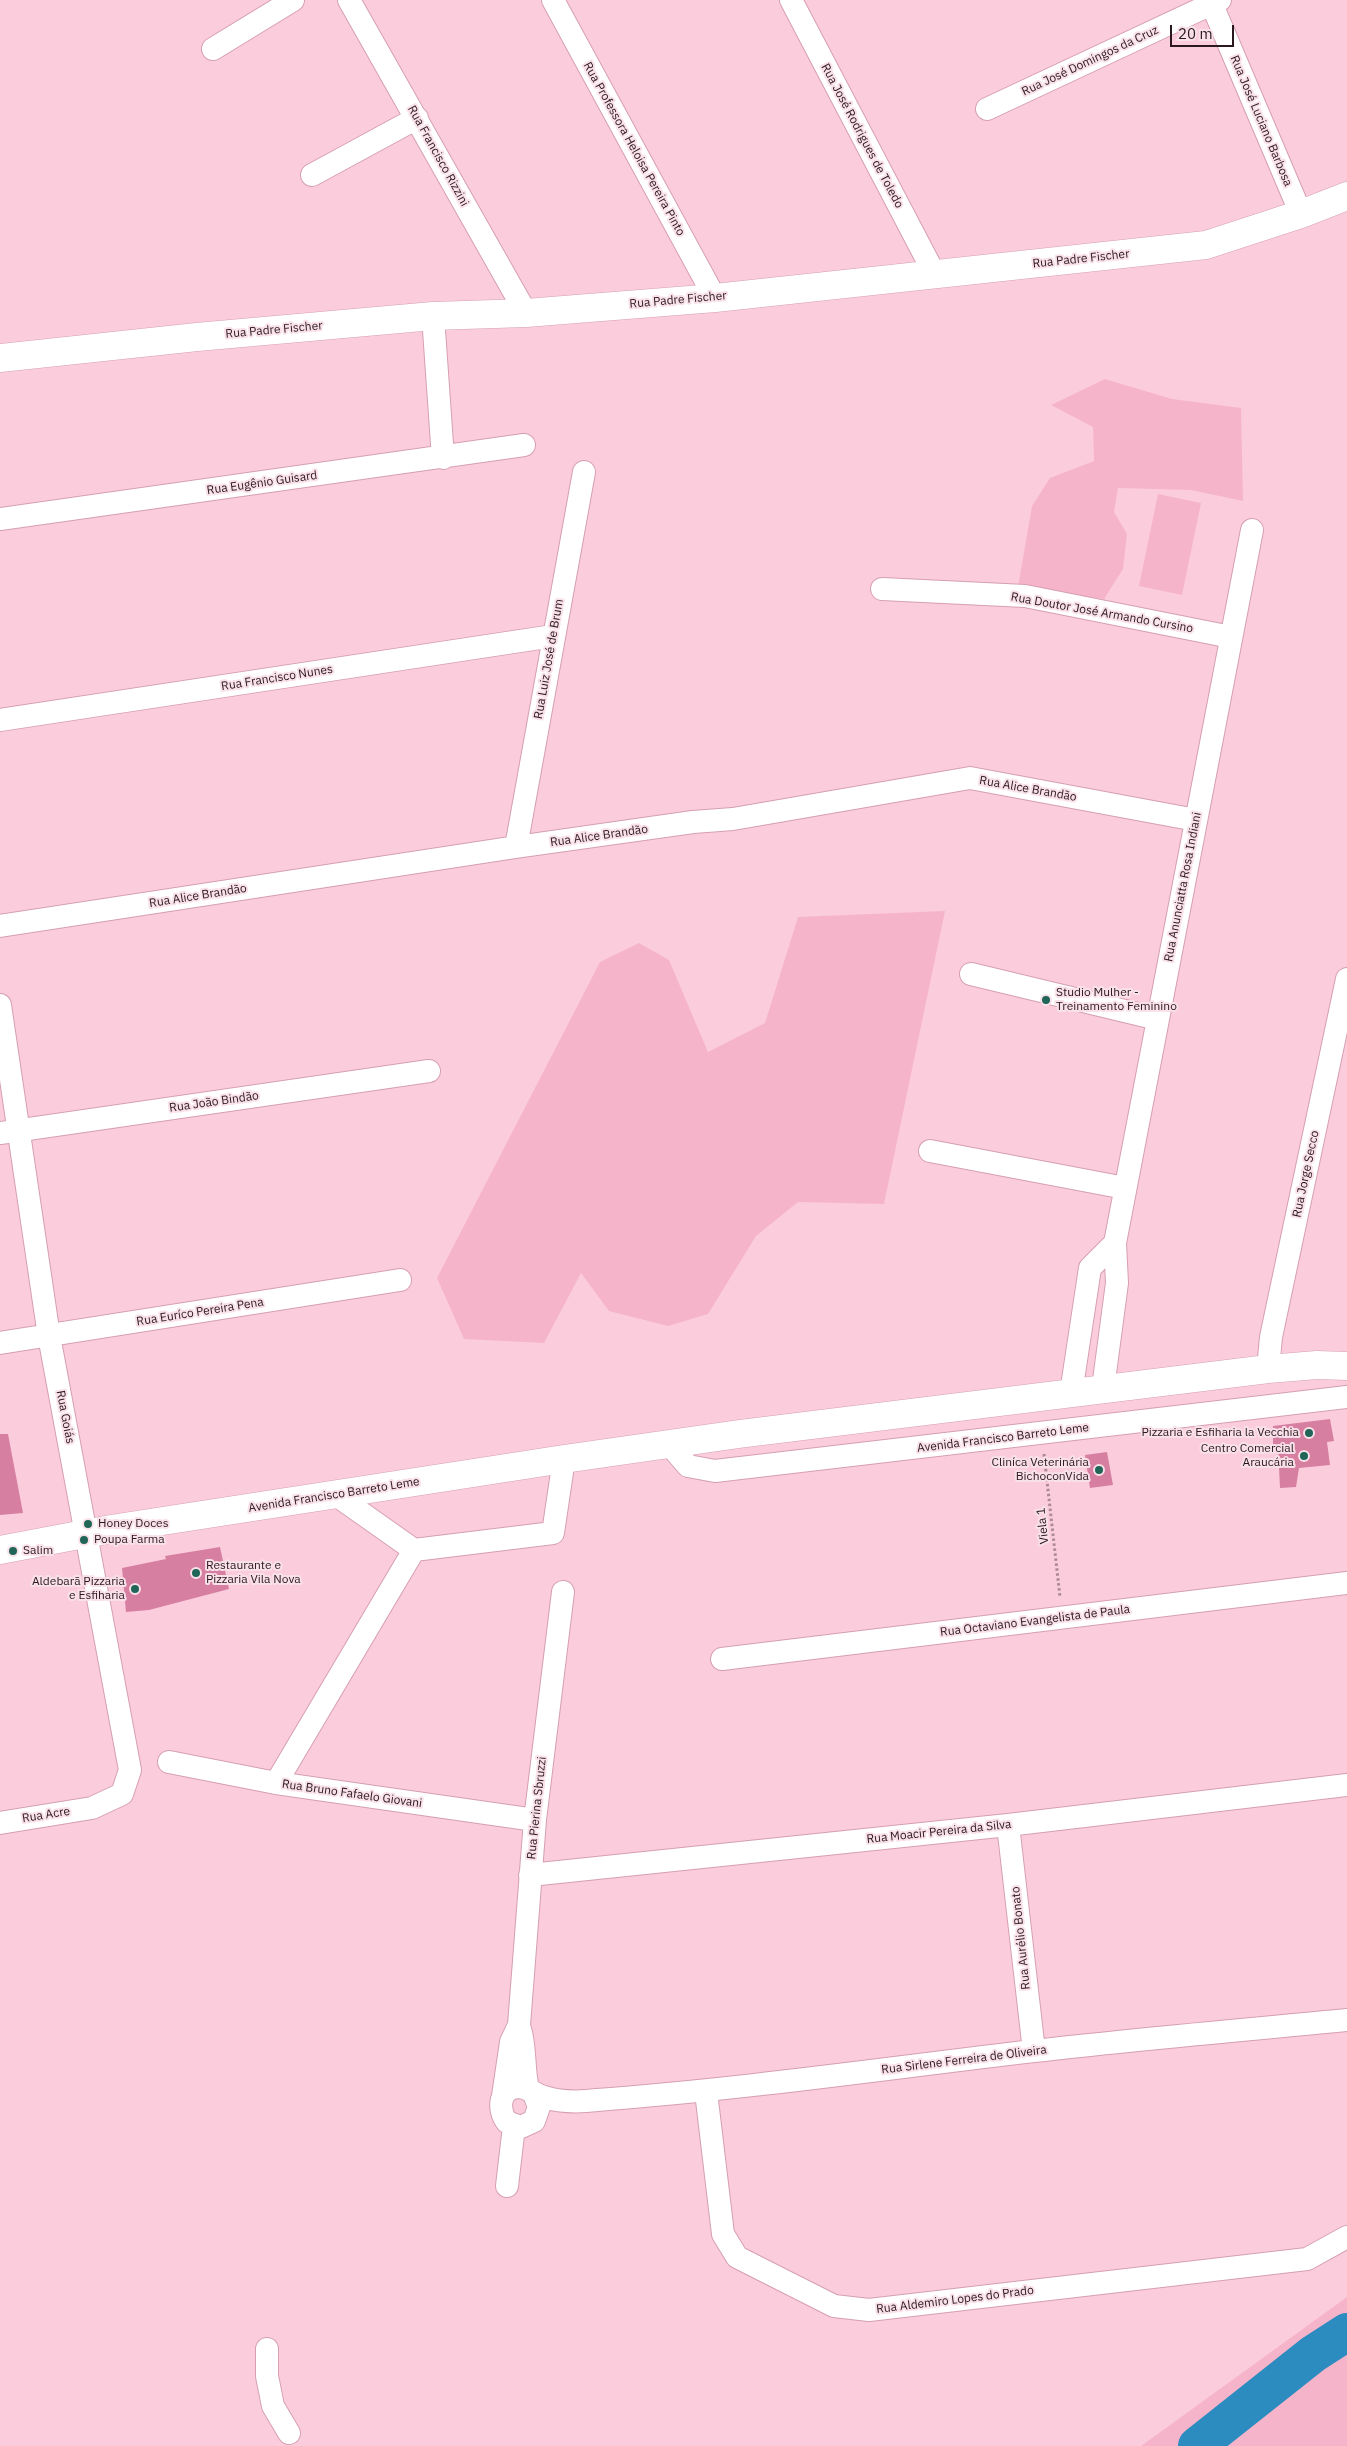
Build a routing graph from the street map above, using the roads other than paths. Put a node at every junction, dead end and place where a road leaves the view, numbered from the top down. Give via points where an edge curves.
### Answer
1 (294, 0) edge
2 (349, 0) edge
3 (553, 0) edge
4 (791, 0) edge
5 (1214, 1) edge
6 (213, 49) dead end
7 (987, 110) dead end
8 (417, 118) junction
9 (312, 175) dead end
10 (1347, 196) edge
11 (1301, 214) junction
12 (934, 273) junction
13 (716, 298) junction
14 (526, 312) junction
15 (433, 316) junction
16 (0, 358) edge
17 (524, 445) dead end
18 (442, 458) junction
19 (584, 472) dead end
20 (0, 519) edge
21 (1252, 530) dead end
22 (882, 589) dead end
23 (553, 636) junction
24 (1231, 637) junction
25 (0, 720) edge
26 (1196, 820) junction
27 (516, 847) junction
28 (0, 926) edge
29 (971, 974) dead end
30 (1347, 979) edge
31 (0, 1005) edge
32 (1158, 1019) junction
33 (429, 1071) dead end
34 (10, 1131) edge
35 (930, 1151) dead end
36 (1125, 1188) junction
37 (1115, 1243) junction
38 (400, 1280) dead end
39 (50, 1336) junction
40 (0, 1343) edge
41 (1347, 1358) edge
42 (1317, 1365) junction
43 (1347, 1366) edge
44 (1268, 1369) junction
45 (1103, 1388) junction
46 (1071, 1393) junction
47 (1347, 1398) edge
48 (668, 1444) junction
49 (564, 1459) junction
50 (336, 1495) junction
51 (86, 1533) junction
52 (0, 1550) edge
53 (414, 1550) junction
54 (1347, 1583) edge
55 (563, 1592) dead end
56 (722, 1659) dead end
57 (169, 1762) dead end
58 (276, 1783) junction
59 (1347, 1785) edge
60 (92, 1808) joint
61 (535, 1820) junction
62 (0, 1822) edge
63 (1008, 1825) junction
64 (530, 1875) junction
65 (1347, 2020) edge
66 (519, 2025) junction
67 (1034, 2051) junction
68 (706, 2092) junction
69 (503, 2096) junction
70 (533, 2099) junction
71 (514, 2126) junction
72 (507, 2186) dead end
73 (1347, 2237) edge
74 (267, 2349) dead end
75 (289, 2432) dead end

1 - 6 street
2 - 8 street, Rua Francisco Rizzini
3 - 13 street, Rua Professora Heloisa Pereira Pinto
4 - 12 street, Rua José Rodrigues de Toledo
5 - 7 street, Rua José Domingos da Cruz
5 - 11 street, Rua José Luciano Barbosa
8 - 9 street
8 - 14 street, Rua Francisco Rizzini
10 - 11 main road, Rua Padre Fischer
11 - 12 main road, Rua Padre Fischer via 1206,245
12 - 13 main road, Rua Padre Fischer
13 - 14 main road, Rua Padre Fischer
14 - 15 main road, Rua Padre Fischer
15 - 16 main road, Rua Padre Fischer
15 - 18 street
17 - 18 street, Rua Eugênio Guisard
18 - 20 street, Rua Eugênio Guisard
19 - 23 street, Rua Luiz José de Brum
21 - 24 street, Rua Anunciatta Rosa Indiani
22 - 24 street, Rua Doutor José Armando Cursino via 1025,596
23 - 25 street, Rua Francisco Nunes
23 - 27 street, Rua Luiz José de Brum
24 - 26 street, Rua Anunciatta Rosa Indiani
26 - 27 street, Rua Alice Brandão via 970,778 733,819
26 - 32 street, Rua Anunciatta Rosa Indiani
27 - 28 street, Rua Alice Brandão
29 - 32 street
30 - 44 street, Rua Jorge Secco via 1271,1337
31 - 34 street, Rua Goiás
32 - 36 street, Rua Anunciatta Rosa Indiani
33 - 34 street, Rua João Bindão
34 - 39 street, Rua Goiás
35 - 36 street
36 - 37 street, Rua Anunciatta Rosa Indiani
37 - 45 street, Rua Anunciatta Rosa Indiani via 1117,1283
37 - 46 street via 1090,1268
38 - 39 street, Rua Euríco Pereira Pena
39 - 40 street, Rua Euríco Pereira Pena
39 - 51 street, Rua Goiás
41 - 42 main road, Avenida Francisco Barreto Leme
42 - 43 main road, Avenida Francisco Barreto Leme
42 - 44 main road, Avenida Francisco Barreto Leme
44 - 45 main road, Avenida Francisco Barreto Leme
45 - 46 main road, Avenida Francisco Barreto Leme
46 - 48 main road, Avenida Francisco Barreto Leme
47 - 48 street, Avenida Francisco Barreto Leme via 715,1471 688,1466
48 - 49 main road, Avenida Francisco Barreto Leme
49 - 50 main road, Avenida Francisco Barreto Leme
49 - 53 street via 553,1533
50 - 51 main road, Avenida Francisco Barreto Leme
50 - 53 street
51 - 52 main road, Avenida Francisco Barreto Leme
51 - 60 street, Rua Goiás via 130,1770 122,1794
53 - 58 street
54 - 56 street, Rua Octaviano Evangelista de Paula
55 - 61 street, Rua Pierina Sbruzzi
57 - 58 street, Rua Bruno Fafaelo Giovani
58 - 61 street, Rua Bruno Fafaelo Giovani
59 - 63 street, Rua Moacir Pereira da Silva
60 - 62 street, Rua Acre
61 - 64 street, Rua Pierina Sbruzzi
63 - 64 street, Rua Moacir Pereira da Silva
63 - 67 street, Rua Aurélio Bonato
64 - 66 street, Rua Pierina Sbruzzi
65 - 67 street, Rua Sirlene Ferreira de Oliveira
66 - 69 street, Rua Pierina Sbruzzi via 511,2042
66 - 70 street, Rua Pierina Sbruzzi via 524,2042 525,2074
67 - 68 street, Rua Sirlene Ferreira de Oliveira
68 - 70 street, Rua Sirlene Ferreira de Oliveira via 582,2102 570,2108
68 - 73 street, Rua Aldemiro Lopes do Prado via 722,2234 737,2257 834,2306 868,2310 1307,2259
69 - 70 street via 515,2088
69 - 71 street via 500,2110 507,2122
70 - 71 street via 528,2125
71 - 72 street
74 - 75 street via 267,2376 273,2406

